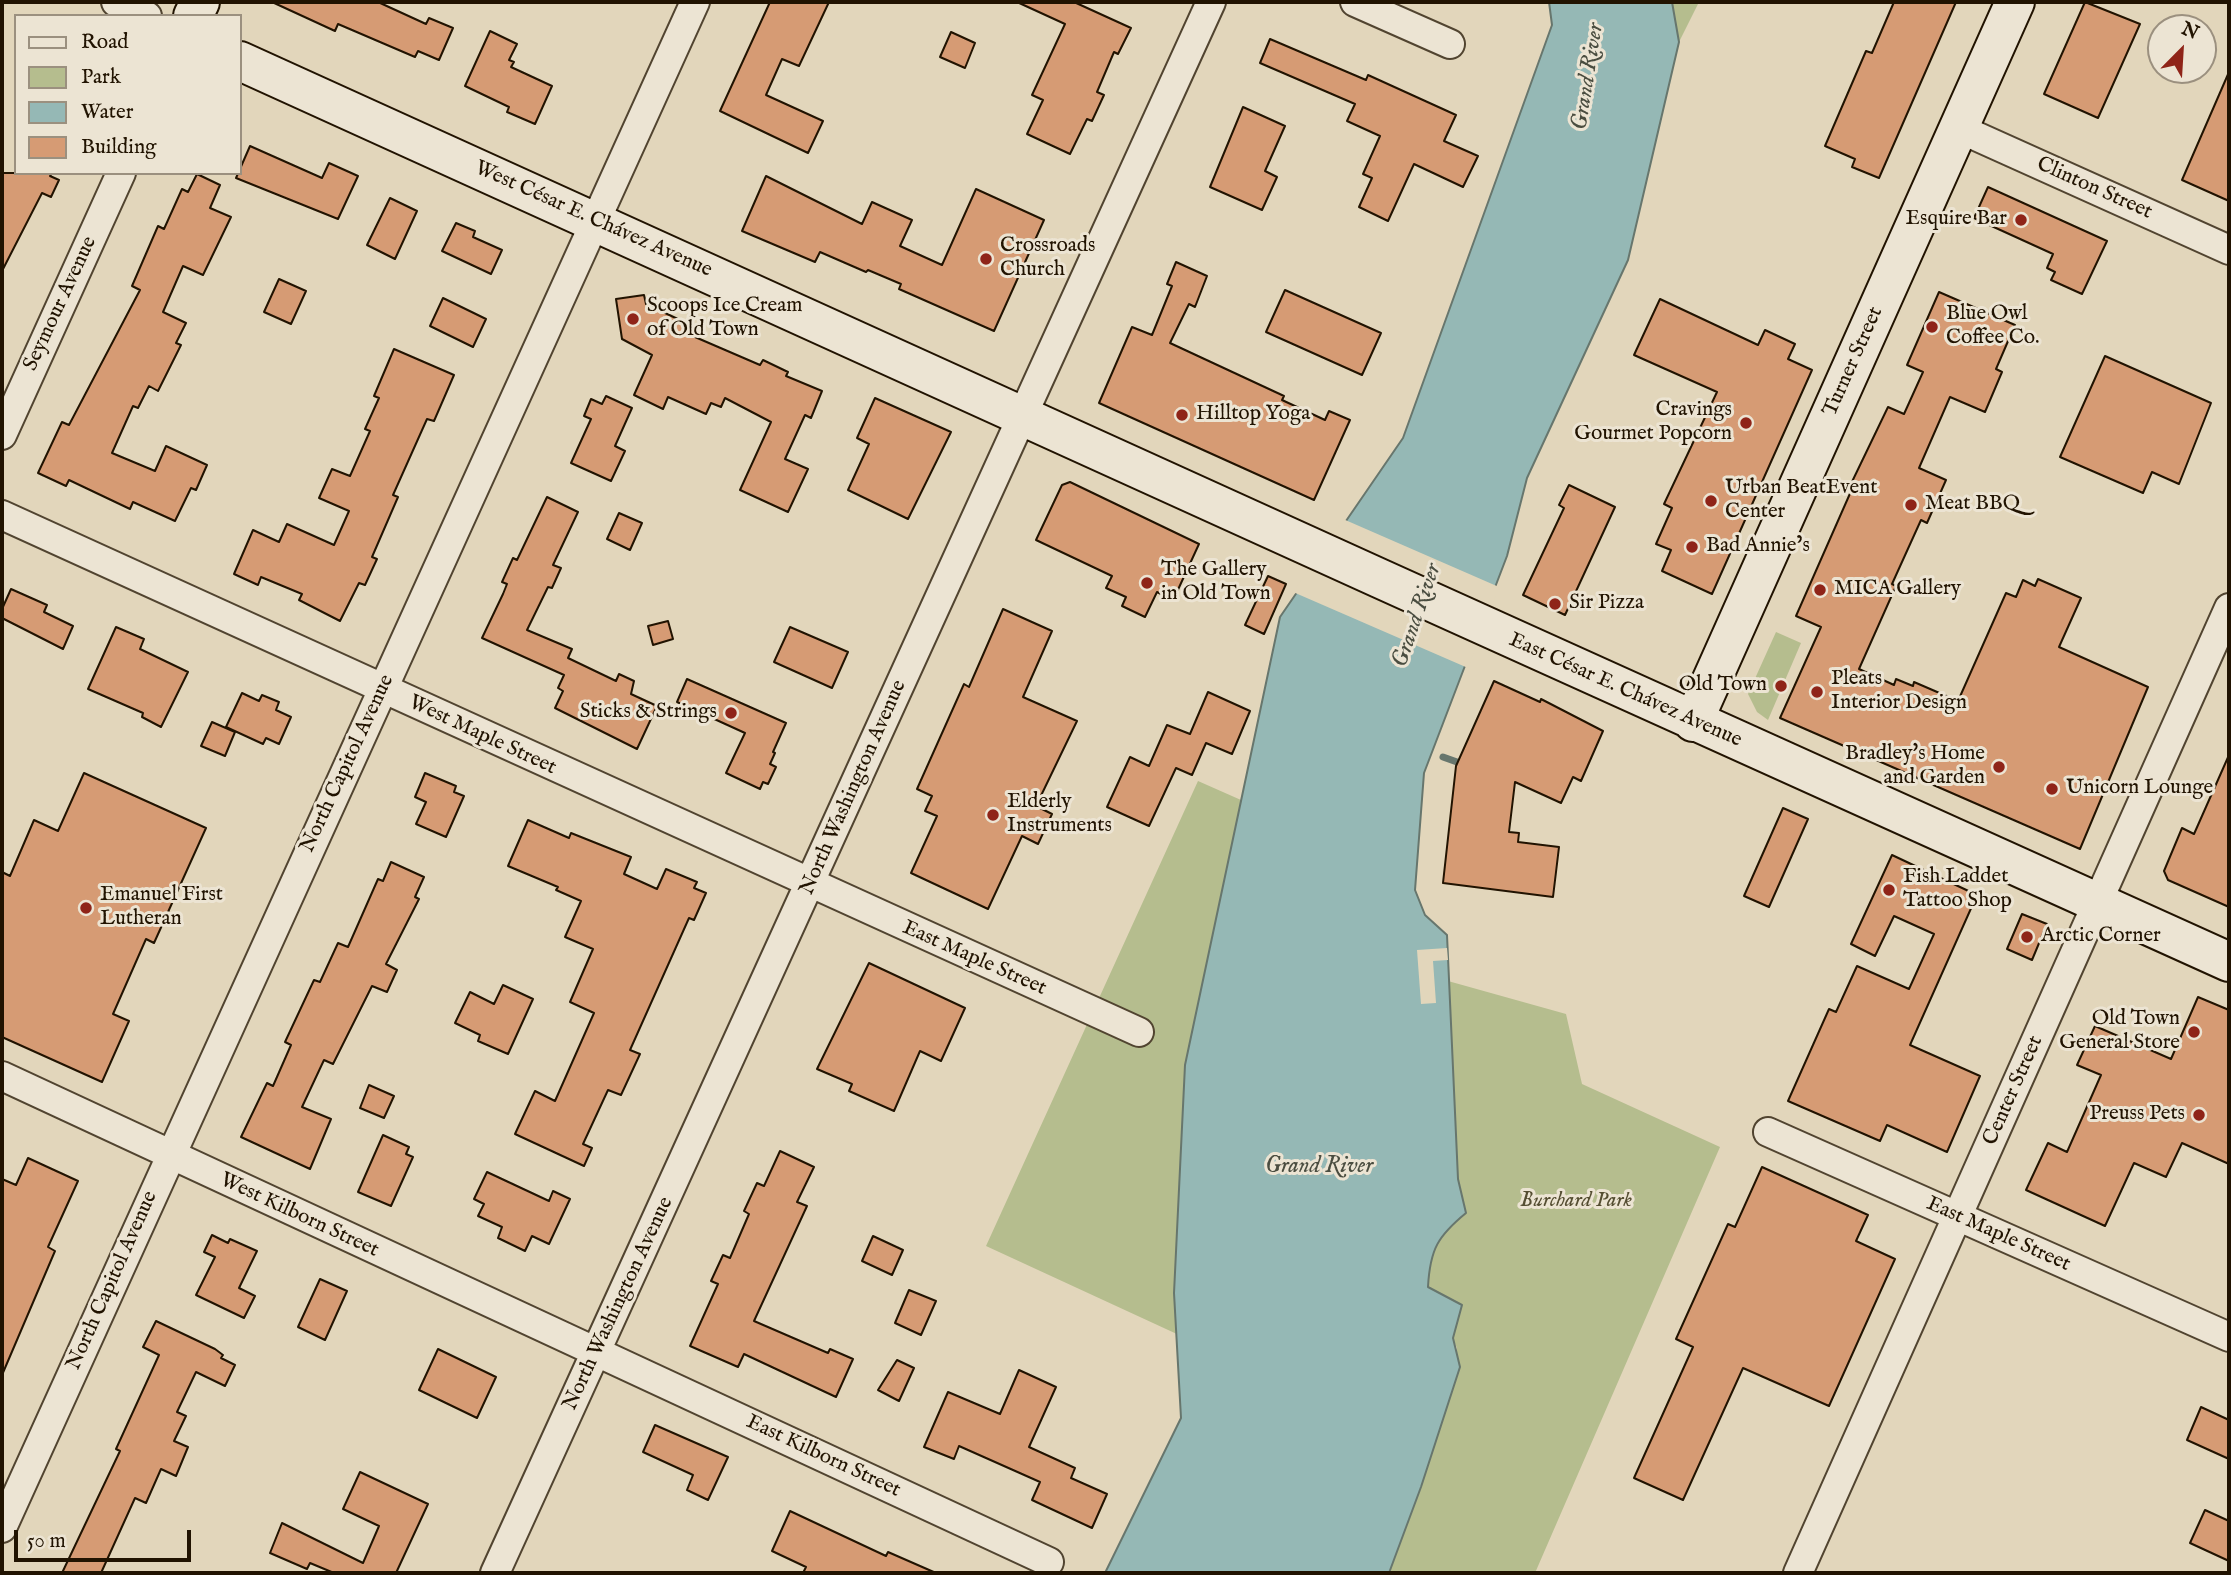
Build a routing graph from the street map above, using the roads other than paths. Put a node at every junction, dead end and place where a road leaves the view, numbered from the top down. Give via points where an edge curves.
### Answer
1 (116, 2) edge
2 (695, 2) edge
3 (1211, 2) edge
4 (1355, 2) edge
5 (2015, 2) edge
6 (143, 14) edge
7 (1450, 44) dead end
8 (242, 62) edge
9 (1958, 128) junction
10 (120, 175) edge
11 (595, 222) junction
12 (2229, 250) edge
13 (1023, 415) junction
14 (2, 435) edge
15 (2, 515) edge
16 (2229, 608) edge
17 (382, 690) junction
18 (1693, 722) junction
19 (809, 884) junction
20 (2097, 903) junction
21 (2229, 962) edge
22 (1139, 1032) dead end
23 (2, 1076) edge
24 (1768, 1132) dead end
25 (170, 1154) junction
26 (1957, 1218) junction
27 (2229, 1337) edge
28 (598, 1353) junction
29 (2, 1528) edge
30 (1048, 1562) dead end
31 (495, 1573) edge
32 (1798, 1573) edge

1 - 6 street
2 - 11 street, North Capitol Avenue
3 - 13 street, North Washington Avenue
4 - 7 street
5 - 9 street, Turner Street
8 - 11 street, West César E. Chávez Avenue
9 - 12 street, Clinton Street
9 - 18 street, Turner Street
10 - 14 street, Seymour Avenue
11 - 13 street, West César E. Chávez Avenue
11 - 17 street, North Capitol Avenue
13 - 18 street, East César E. Chávez Avenue
13 - 19 street, North Washington Avenue
15 - 17 street, West Maple Street
16 - 20 street, Center Street
17 - 19 street, West Maple Street
17 - 25 street, North Capitol Avenue
18 - 20 street, East César E. Chávez Avenue
19 - 22 street, East Maple Street
19 - 28 street, North Washington Avenue
20 - 21 street, East César E. Chávez Avenue
20 - 26 street, Center Street
23 - 25 street, West Kilborn Street
24 - 26 street, East Maple Street
25 - 28 street, West Kilborn Street
25 - 29 street, North Capitol Avenue
26 - 27 street, East Maple Street
26 - 32 street, Center Street
28 - 30 street, East Kilborn Street
28 - 31 street, North Washington Avenue

